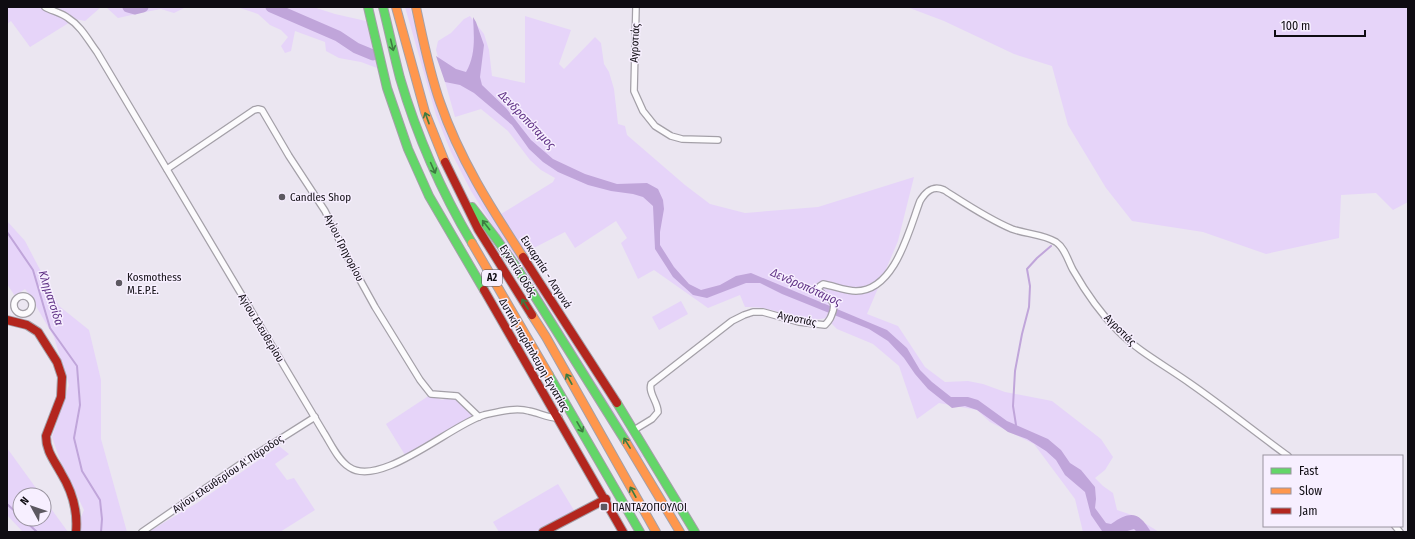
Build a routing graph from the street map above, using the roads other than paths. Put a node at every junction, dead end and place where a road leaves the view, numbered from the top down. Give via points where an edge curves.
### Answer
1 (45, 7) edge
2 (368, 7) edge
3 (383, 7) edge
4 (396, 7) edge
5 (416, 7) edge
6 (636, 7) edge
7 (718, 140) dead end
8 (167, 169) junction
9 (459, 193) junction
10 (21, 313) dead end
11 (7, 320) edge
12 (20, 322) junction
13 (315, 417) junction
14 (478, 417) junction
15 (559, 418) junction
16 (634, 430) junction
17 (1287, 455) edge
18 (606, 499) junction
19 (76, 532) edge
20 (142, 532) edge
21 (543, 532) edge
22 (623, 532) edge
23 (640, 532) edge
24 (656, 532) edge
25 (680, 532) edge
26 (695, 532) edge

1 - 8 street, Αγίου Ελευθερίου via 67,17 79,27 97,52
2 - 15 main road, Δυτική παράπλευρη Εγνατίας via 390,98 419,175
3 -> 23 main road, Α2 via 404,89 441,186 457,218
9 -> 4 main road, Εγνατία Οδός / Α2 via 425,112
5 - 16 main road, Ευκαρπία - Λαγυνά via 440,102 473,177
6 - 7 street, Αγροτιάς via 633,79 634,91 643,111 655,126 671,136
8 - 13 street, Αγίου Ελευθερίου
8 - 14 street, Αγίου Γρηγορίου via 254,110 262,110 325,211 375,307 420,380 431,394 457,396
24 -> 9 main road, Εγνατία Οδός / Α2 via 546,337 478,229
25 -> 9 main road via 632,451 488,226
10 - 12 street
11 - 12 main road
12 - 19 main road via 38,332 57,362 62,377 61,397 46,436 46,443 49,455 74,501 77,516
13 - 14 street, Αγίου Ελευθερίου via 343,462 354,470 368,472 404,459
13 - 20 street, Αγίου Ελευθερίου Α' Πάροδος via 242,463
14 - 15 street, Αγίου Ελευθερίου via 520,410 549,418
15 - 18 main road, Δυτική παράπλευρη Εγνατίας
16 - 17 street, Αγροτιάς via 653,418 658,411 650,384 732,321 753,312 763,312 800,322 825,325 831,320 835,306 832,300 820,292 820,286 823,284 856,291 866,290 884,279 896,264 920,201 935,188 944,190 995,221 1056,242 1095,304 1127,340
16 - 26 main road, Ευκαρπία - Λαγυνά
18 - 21 main road
18 - 22 main road, Δυτική παράπλευρη Εγνατίας

